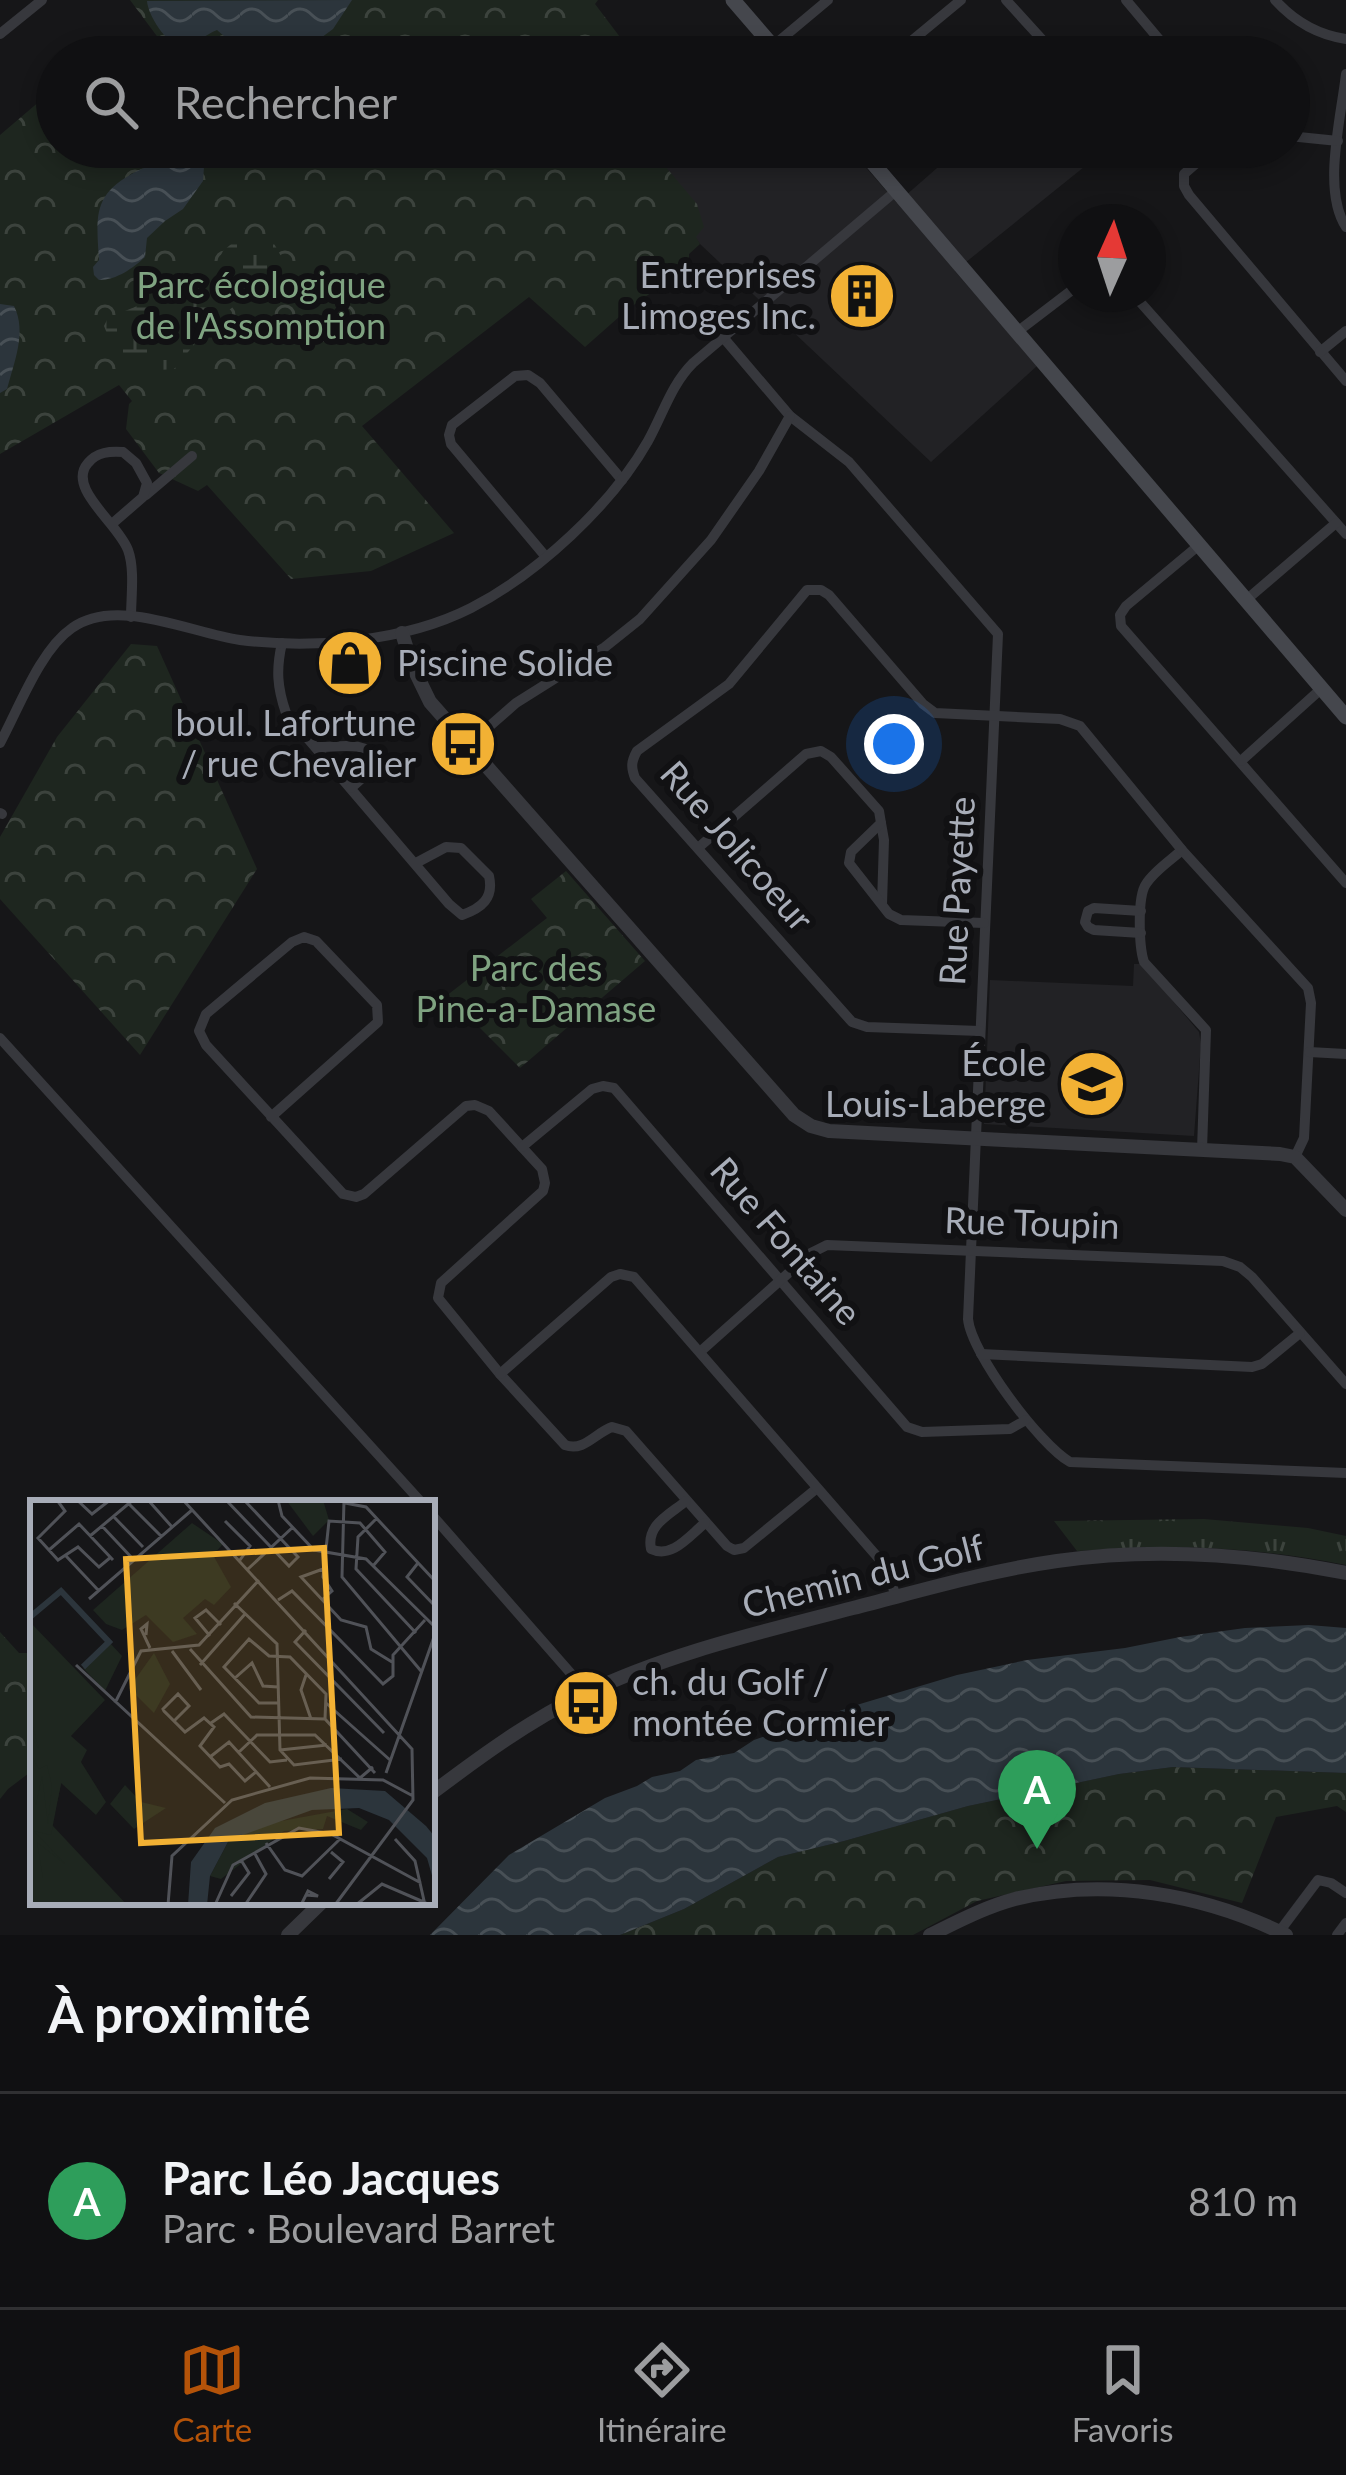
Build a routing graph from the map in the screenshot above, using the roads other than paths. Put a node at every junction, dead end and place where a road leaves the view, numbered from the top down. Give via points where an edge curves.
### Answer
1 (42, 0) edge
2 (733, 0) edge
3 (828, 0) edge
4 (961, 0) edge
5 (1006, 0) edge
6 (1126, 0) edge
7 (1275, 0) edge
8 (0, 34) edge
9 (763, 36) edge
10 (793, 36) edge
11 (917, 36) edge
12 (1039, 36) edge
13 (1156, 36) edge
14 (1346, 39) edge
15 (1346, 74) edge
16 (1310, 138) edge
17 (1338, 141) junction
18 (878, 168) edge
19 (1191, 168) edge
20 (897, 190) junction
21 (1346, 227) edge
22 (1058, 301) edge
23 (1149, 312) edge
24 (1017, 332) junction
25 (1346, 332) edge
26 (722, 337) junction
27 (1320, 352) junction
28 (1346, 381) edge
29 (790, 416) junction
30 (192, 456) dead end
31 (622, 480) junction
32 (143, 497) junction
33 (113, 523) junction
34 (1336, 523) junction
35 (1346, 534) edge
36 (1198, 546) junction
37 (546, 557) junction
38 (1245, 601) junction
39 (131, 616) junction
40 (402, 633) junction
41 (281, 643) junction
42 (1321, 688) junction
43 (996, 716) junction
44 (1346, 717) edge
45 (0, 743) edge
46 (468, 745) junction
47 (316, 747) junction
48 (1241, 761) junction
49 (351, 788) junction
50 (881, 823) junction
51 (698, 848) junction
52 (1182, 850) junction
53 (416, 863) junction
54 (1346, 883) edge
55 (882, 904) junction
56 (1141, 911) junction
57 (984, 922) junction
58 (1141, 933) junction
59 (980, 1031) junction
60 (0, 1038) edge
61 (1310, 1052) junction
62 (1346, 1054) edge
63 (271, 1117) junction
64 (976, 1139) junction
65 (522, 1147) junction
66 (1202, 1150) junction
67 (1294, 1157) junction
68 (1346, 1210) edge
69 (971, 1250) junction
70 (780, 1280) junction
71 (1300, 1333) junction
72 (701, 1351) junction
73 (981, 1354) junction
74 (500, 1374) junction
75 (1346, 1384) edge
76 (1026, 1420) junction
77 (1346, 1474) edge
78 (816, 1489) junction
79 (419, 1500) edge
80 (686, 1501) junction
81 (435, 1518) edge
82 (705, 1523) junction
83 (1346, 1573) edge
84 (896, 1597) junction
85 (588, 1693) junction
86 (435, 1791) edge
87 (1346, 1893) edge
88 (319, 1905) edge
89 (1346, 1923) edge
90 (1282, 1933) edge
91 (288, 1935) edge
92 (930, 1935) edge
93 (1337, 1935) edge

1 - 8 street
2 - 9 main road
3 - 10 street
4 - 11 street
5 - 12 street
6 - 13 street
7 - 14 street via 1315,31
15 - 17 street
16 - 17 street
17 - 21 street via 1333,193
18 - 20 main road
19 - 27 street via 1184,174 1189,195
20 - 24 main road
20 - 26 street
22 - 24 street
23 - 34 street
24 - 36 main road
25 - 27 street
26 - 29 street, Rue Payette
26 - 31 street via 680,377
27 - 28 street
29 - 43 street, Rue Payette via 849,462 998,634
29 - 46 street via 711,540 640,619
30 - 32 street
31 - 37 street
31 - 37 street via 528,375 515,376 452,425 451,445
32 - 33 street
32 - 33 street via 147,483 123,452 87,464 81,482
33 - 39 street via 130,554
34 - 35 street
34 - 38 street
36 - 38 main road
36 - 48 street via 1126,606 1121,626
37 - 40 street via 470,608
38 - 42 main road
39 - 41 street
39 - 45 street via 84,620 56,641
40 - 41 street
40 - 46 street via 430,702
41 - 47 street via 278,690 286,713
42 - 44 main road
42 - 48 street
43 - 51 street, Rue Jolicoeur via 929,709 829,595 807,590 729,684 632,761 635,778
43 - 52 street via 1080,726
43 - 57 street, Rue Payette
46 - 64 street via 794,1115 829,1131
47 - 49 street
47 - 49 street via 373,752 371,770
48 - 54 street
49 - 53 street
50 - 51 street via 831,757 814,751
50 - 55 street
50 - 55 street via 849,860
51 - 59 street, Rue Jolicoeur via 852,1022
52 - 56 street via 1146,884
52 - 61 street via 1308,988
53 - 53 street via 460,848 489,876 490,895 462,915
55 - 57 street via 901,920
56 - 58 street
56 - 58 street via 1094,908 1085,922 1094,930
57 - 59 street, Rue Payette
58 - 66 street via 1144,962 1206,1030
59 - 64 street, Rue Payette
60 - 79 street
61 - 62 street
61 - 67 street via 1304,1138
63 - 63 street via 199,1031 206,1014 304,937 377,1005 378,1022
63 - 65 street via 343,1194 356,1197 466,1106 489,1111
64 - 66 street
64 - 69 street, Rue Payette
65 - 70 street, Rue Fontaine via 592,1089 614,1088
65 - 74 street via 542,1169 543,1191 441,1283 438,1298
66 - 67 street
67 - 68 street
69 - 70 street, Rue Toupin via 827,1245
69 - 71 street, Rue Toupin via 1223,1261 1252,1277
69 - 73 street, Rue Payette via 969,1329
70 - 72 street, Rue Toupin
70 - 76 street, Rue Fontaine via 907,1427 1010,1429
71 - 73 street via 1252,1366
71 - 75 street, Rue Toupin
72 - 74 street via 634,1277 620,1274
72 - 78 street
73 - 76 street, Rue Payette
74 - 80 street via 573,1448 612,1427 626,1432
76 - 77 street, Rue Payette via 1070,1462
78 - 82 street via 744,1548 727,1546
78 - 84 street via 881,1561
80 - 82 street
80 - 82 street via 651,1531 651,1550 671,1551
81 - 85 street
83 - 84 street, Chemin du Golf via 1216,1555 1135,1555 1022,1567
84 - 85 street, Chemin du Golf via 698,1650
85 - 86 street, Chemin du Golf
87 - 90 street via 1318,1880
88 - 91 street
89 - 93 street
90 - 92 street via 1159,1894 1080,1890 1014,1899

